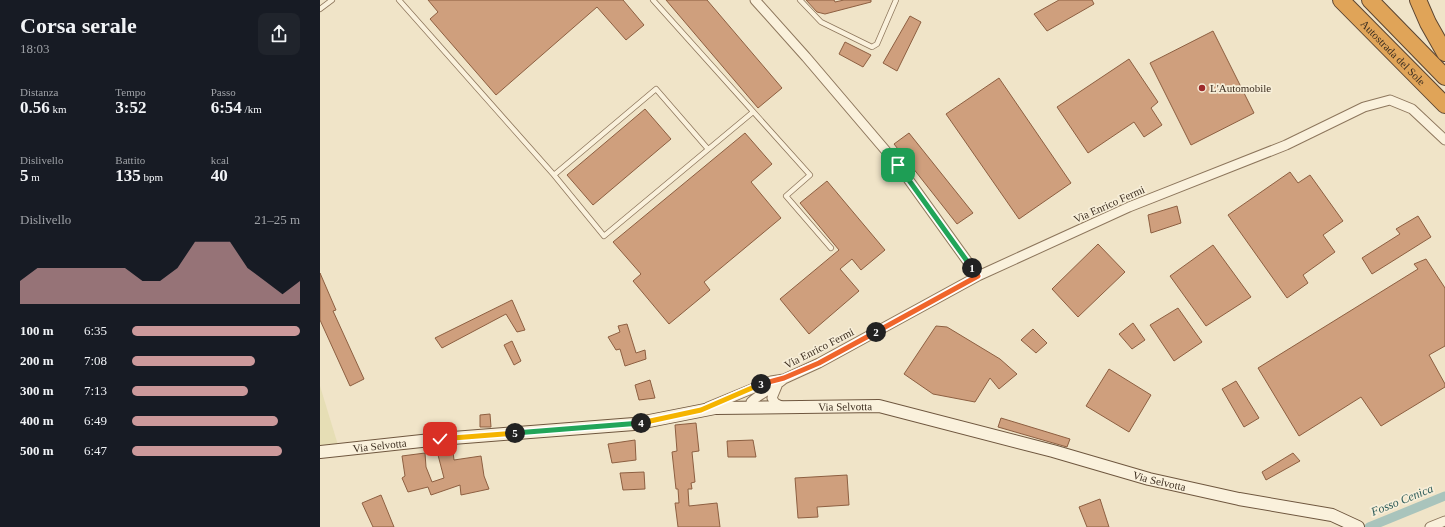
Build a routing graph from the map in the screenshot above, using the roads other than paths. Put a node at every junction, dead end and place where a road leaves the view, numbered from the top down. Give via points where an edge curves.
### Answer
1 (332, 0) edge
2 (398, 0) edge
3 (653, 0) edge
4 (755, 0) edge
5 (800, 0) edge
6 (896, 0) edge
7 (1341, 0) edge
8 (1370, 0) edge
9 (1418, 0) edge
10 (320, 9) edge
11 (1445, 53) edge
12 (1445, 77) edge
13 (1445, 105) edge
14 (753, 112) junction
15 (1445, 140) edge
16 (708, 149) junction
17 (554, 175) junction
18 (831, 248) dead end
19 (978, 276) junction
20 (784, 378) junction
21 (777, 386) junction
22 (751, 388) junction
23 (781, 406) junction
24 (751, 407) junction
25 (701, 410) junction
26 (320, 452) edge
27 (1445, 521) edge
28 (1358, 527) edge
29 (1430, 527) edge

1 - 10 lane
2 - 17 lane
3 - 14 lane
4 - 19 street via 898,165
5 - 6 lane via 821,22 872,47 877,44
7 - 13 highway, Autostrada del Sole
8 - 12 highway, Autostrada del Sole
9 - 11 highway
14 - 16 lane
14 - 18 lane via 810,175 786,196
15 - 19 street, Via Enrico Fermi via 1412,109 1390,100 1364,107 1286,145 1129,207
16 - 17 lane via 656,89
16 - 17 lane via 604,236
19 - 20 street, Via Enrico Fermi via 819,363
20 - 21 street, Via Enrico Fermi
20 - 22 street, Via Enrico Fermi
21 - 23 street via 772,398
21 - 24 street, Via Enrico Fermi via 751,402
22 - 24 street via 745,400
22 - 25 street, Via Enrico Fermi
23 - 24 street, Via Selvotta
23 - 28 street, Via Selvotta via 878,406 1053,451 1149,479 1239,499 1312,510 1346,520
24 - 25 street, Via Selvotta
25 - 26 street, Via Selvotta via 634,424 440,439
27 - 29 street

